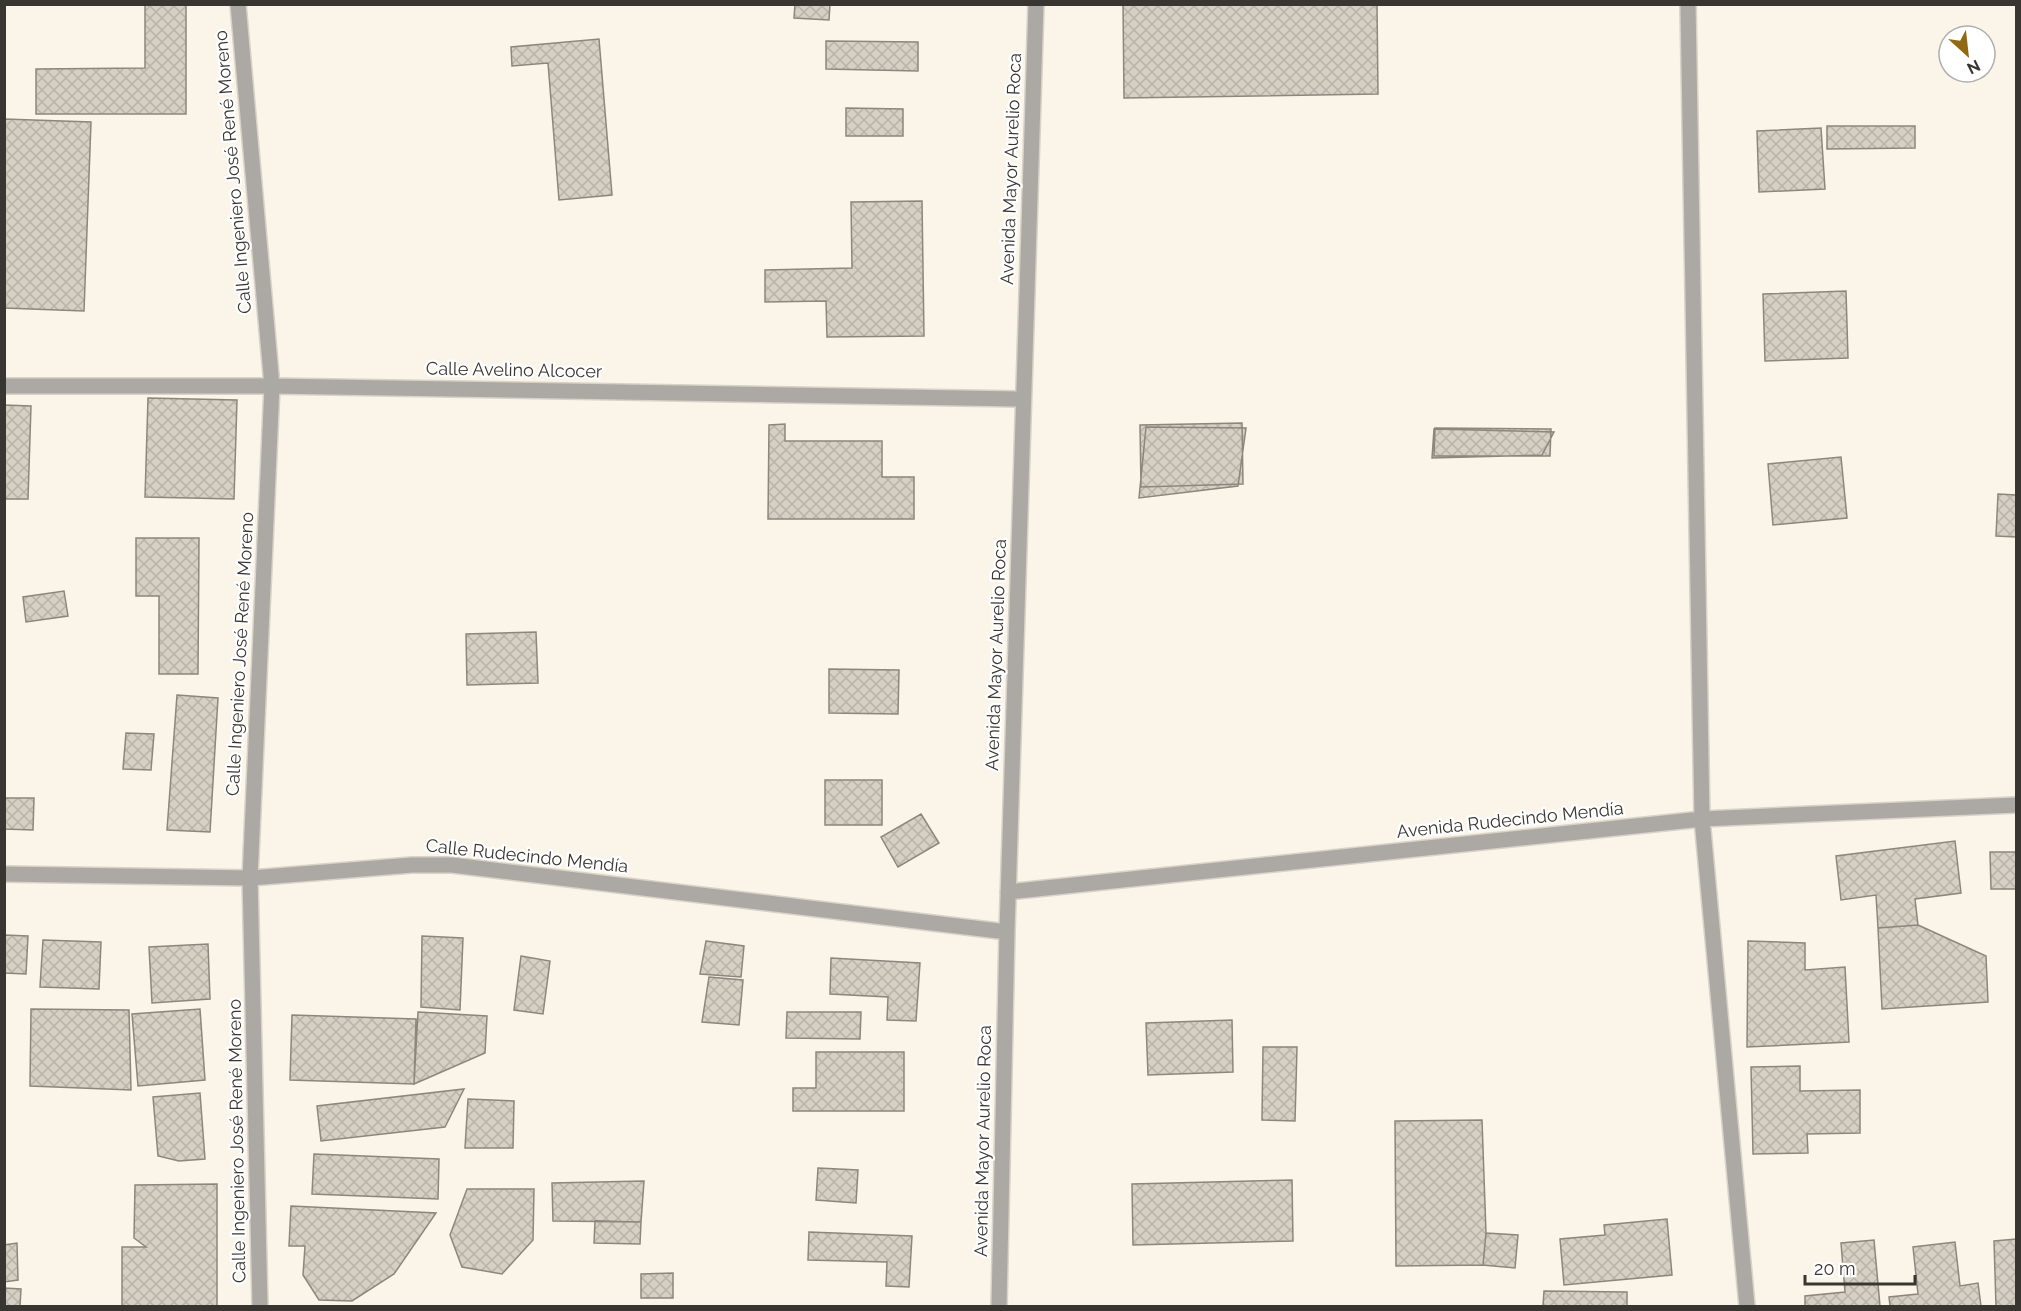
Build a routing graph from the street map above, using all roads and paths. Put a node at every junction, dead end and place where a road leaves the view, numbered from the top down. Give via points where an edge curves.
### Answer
1 (238, 4) edge
2 (1036, 4) edge
3 (1688, 4) edge
4 (4, 386) edge
5 (272, 386) junction
6 (1023, 399) junction
7 (2016, 805) edge
8 (1702, 819) junction
9 (4, 874) edge
10 (250, 878) junction
11 (1008, 892) junction
12 (1007, 932) junction
13 (260, 1306) edge
14 (999, 1306) edge
15 (1747, 1306) edge

1 - 5 street, Calle Ingeniero José René Moreno
2 - 6 street, Avenida Mayor Aurelio Roca
3 - 8 street
4 - 5 street, Calle Avelino Alcocer
5 - 6 street, Calle Avelino Alcocer
5 - 10 street, Calle Ingeniero José René Moreno
6 - 11 street, Avenida Mayor Aurelio Roca
7 - 8 street, Avenida Rudecindo Mendía
8 - 11 street, Avenida Rudecindo Mendía
8 - 15 street
9 - 10 street, Calle Rudecindo Mendía
10 - 12 street, Calle Rudecindo Mendía via 452,865
10 - 13 street, Calle Ingeniero José René Moreno
11 - 12 street, Avenida Mayor Aurelio Roca
12 - 14 street, Avenida Mayor Aurelio Roca

